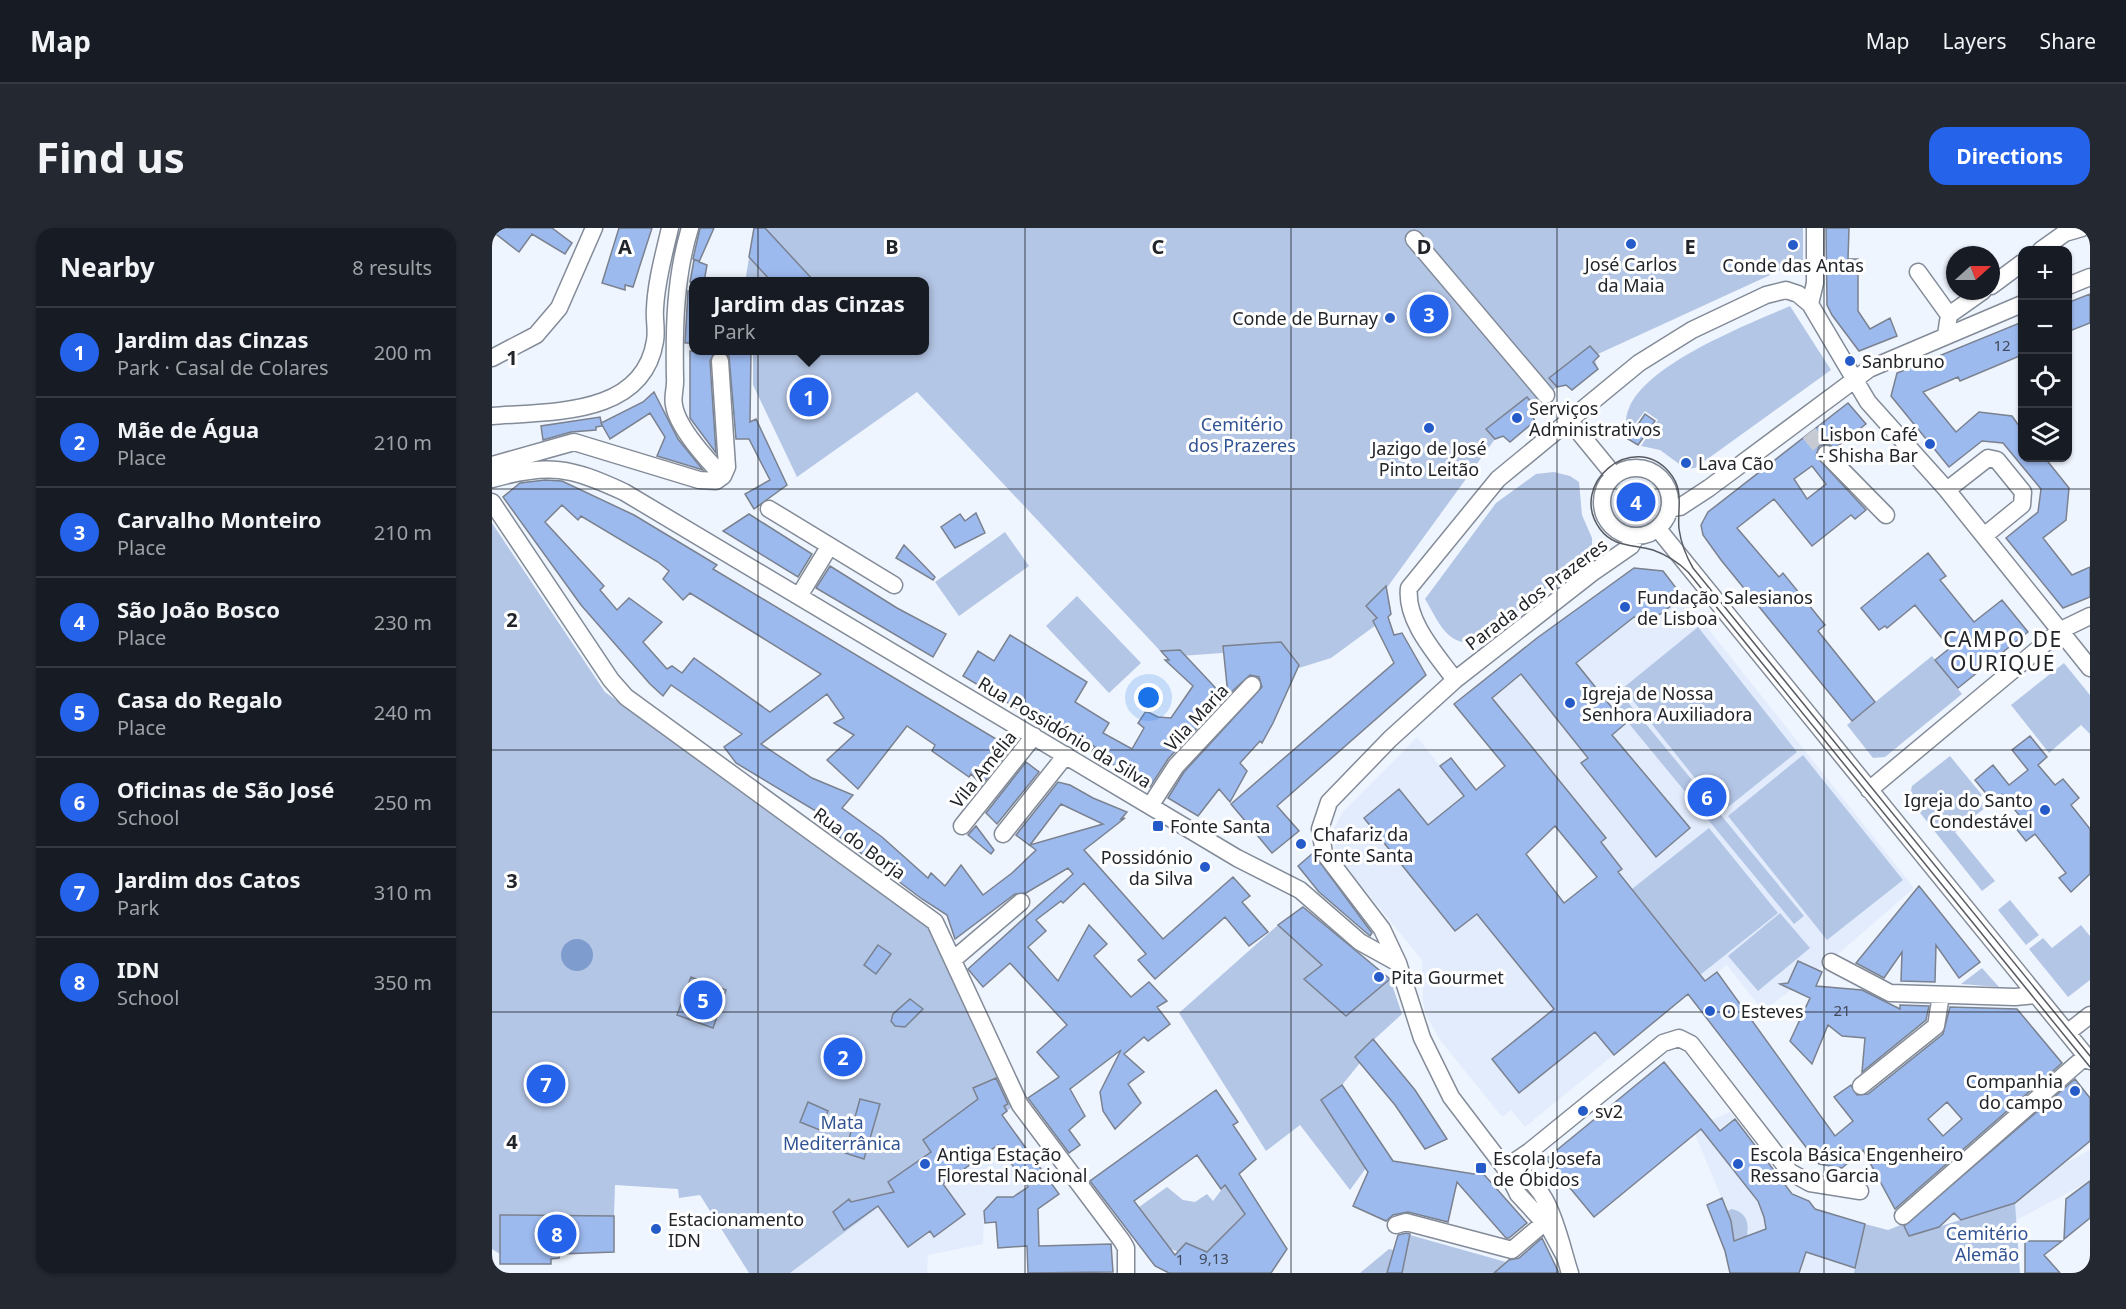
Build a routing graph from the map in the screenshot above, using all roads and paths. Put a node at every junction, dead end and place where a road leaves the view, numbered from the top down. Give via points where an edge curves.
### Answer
1 (594, 228) edge
2 (670, 228) edge
3 (690, 228) edge
4 (1815, 228) edge
5 (2082, 228) edge
6 (1414, 239) dead end
7 (2047, 246) edge
8 (2018, 266) edge
9 (1918, 272) dead end
10 (2090, 277) edge
11 (2000, 279) edge
12 (2072, 284) edge
13 (1970, 300) edge
14 (1810, 304) junction
15 (2018, 306) edge
16 (1949, 315) junction
17 (1947, 335) junction
18 (492, 357) edge
19 (720, 362) dead end
20 (1855, 379) junction
21 (1546, 395) dead end
22 (492, 416) edge
23 (1569, 420) junction
24 (1827, 454) tunnel mouth
25 (492, 465) edge
26 (1614, 475) junction
27 (723, 476) junction
28 (492, 479) edge
29 (1947, 490) junction
30 (492, 502) edge
31 (769, 509) dead end
32 (1670, 509) junction
33 (1886, 515) dead end
34 (1658, 529) junction
35 (1984, 536) junction
36 (1636, 537) junction
37 (829, 547) junction
38 (894, 585) dead end
39 (799, 596) junction
40 (2090, 615) edge
41 (2061, 630) junction
42 (2090, 668) edge
43 (1455, 680) junction
44 (1252, 686) dead end
45 (1034, 736) junction
46 (1066, 755) junction
47 (1869, 790) junction
48 (1150, 806) junction
49 (962, 826) dead end
50 (1002, 834) dead end
51 (1021, 902) dead end
52 (954, 959) junction
53 (1831, 962) dead end
54 (1398, 963) junction
55 (1941, 995) junction
56 (2036, 995) junction
57 (2090, 1015) edge
58 (2067, 1033) junction
59 (2088, 1059) edge
60 (1861, 1086) dead end
61 (1505, 1168) junction
62 (1860, 1191) dead end
63 (1903, 1216) dead end
64 (1544, 1223) junction
65 (1396, 1225) dead end
66 (1564, 1257) junction
67 (1126, 1273) edge
68 (1570, 1273) edge

1 - 18 street via 559,308 536,335
2 - 22 street via 656,304 655,340 642,372 630,388 611,399 583,407
3 - 27 street via 681,256 674,324 674,405 702,454
4 - 14 street via 1815,283
5 - 7 street via 2065,233
6 - 21 street
8 - 11 street
9 - 16 street
10 - 12 street
13 - 16 street
14 - 20 street
14 - 23 street via 1798,294 1780,291 1692,330 1639,363
15 - 17 street
16 - 17 street
17 - 20 street
19 - 27 street via 727,467
20 - 29 street via 1868,402
20 - 32 street via 1804,428 1680,507
23 - 26 street
23 - 43 street via 1498,479 1409,588 1407,602 1413,617
24 - 33 street
25 - 27 street via 574,442 699,480 716,481
26 - 32 street via 1635,467 1657,475 1667,486
26 - 36 street via 1602,495 1605,517 1621,533
28 - 39 street, Rua Possidónio da Silva via 541,468 566,470 600,481
29 - 35 street
29 - 35 street via 1988,458 1997,460 2023,492 2024,502
30 - 52 street, Rua do Borja via 626,697 934,922
31 - 37 street
32 - 34 street
34 - 36 street
34 - 47 street
35 - 41 street
36 - 43 street, Parada dos Prazeres via 1631,546
37 - 38 street
37 - 39 street
39 - 45 street, Rua Possidónio da Silva
40 - 41 street
41 - 42 street
41 - 47 street
43 - 54 street, Parada dos Prazeres via 1339,789 1322,819 1320,837 1324,853 1382,929
44 - 48 street, Vila Maria via 1176,766
45 - 46 street, Rua Possidónio da Silva
45 - 49 street, Vila Amélia
46 - 48 street, Rua Possidónio da Silva
46 - 50 street
47 - 56 street
48 - 54 street, Rua Possidónio da Silva via 1300,890 1360,942
51 - 52 street
52 - 67 street, Rua do Borja via 1020,1105 1122,1241 1126,1248
53 - 55 street via 1890,993
54 - 61 street via 1433,1065 1451,1097
55 - 56 street
55 - 60 street via 1936,1026
56 - 58 street
57 - 58 street
58 - 59 street
59 - 63 street
61 - 62 street via 1663,1043 1679,1038 1691,1044 1790,1172 1810,1183
61 - 64 street via 1514,1189
61 - 66 street via 1526,1175 1547,1205 1557,1225
64 - 65 street via 1512,1250 1406,1222
64 - 66 street
66 - 68 street

